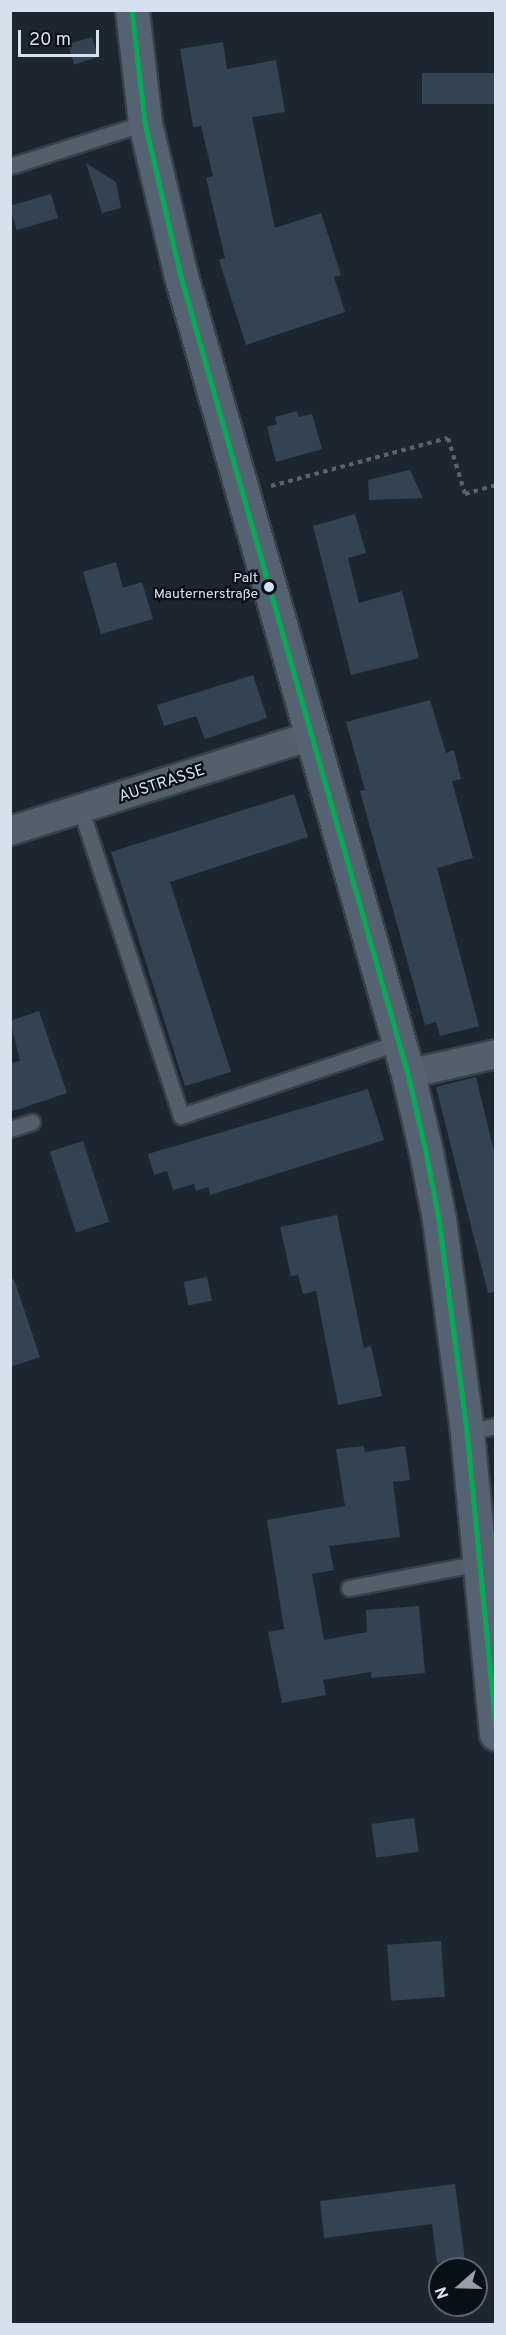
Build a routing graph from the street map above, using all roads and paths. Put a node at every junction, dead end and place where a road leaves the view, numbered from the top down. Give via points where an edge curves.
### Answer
1 (132, 10) edge
2 (146, 123) junction
3 (10, 166) edge
4 (495, 485) edge
5 (242, 494) junction
6 (312, 736) junction
7 (81, 810) junction
8 (10, 831) edge
9 (399, 1042) junction
10 (495, 1054) edge
11 (408, 1074) junction
12 (32, 1122) dead end
13 (10, 1129) edge
14 (481, 1429) edge
15 (480, 1563) junction
16 (349, 1588) dead end
17 (495, 1734) edge

1 - 2 street
2 - 3 lane
2 - 5 street via 181,276
4 - 5 path via 465,494 448,438
5 - 6 street
6 - 7 street, AUSTRASSE
6 - 9 street
7 - 8 street, AUSTRASSE
7 - 9 lane via 181,1116
9 - 11 street
10 - 11 street
11 - 14 street
12 - 13 lane
14 - 15 street
15 - 16 lane
15 - 17 street

